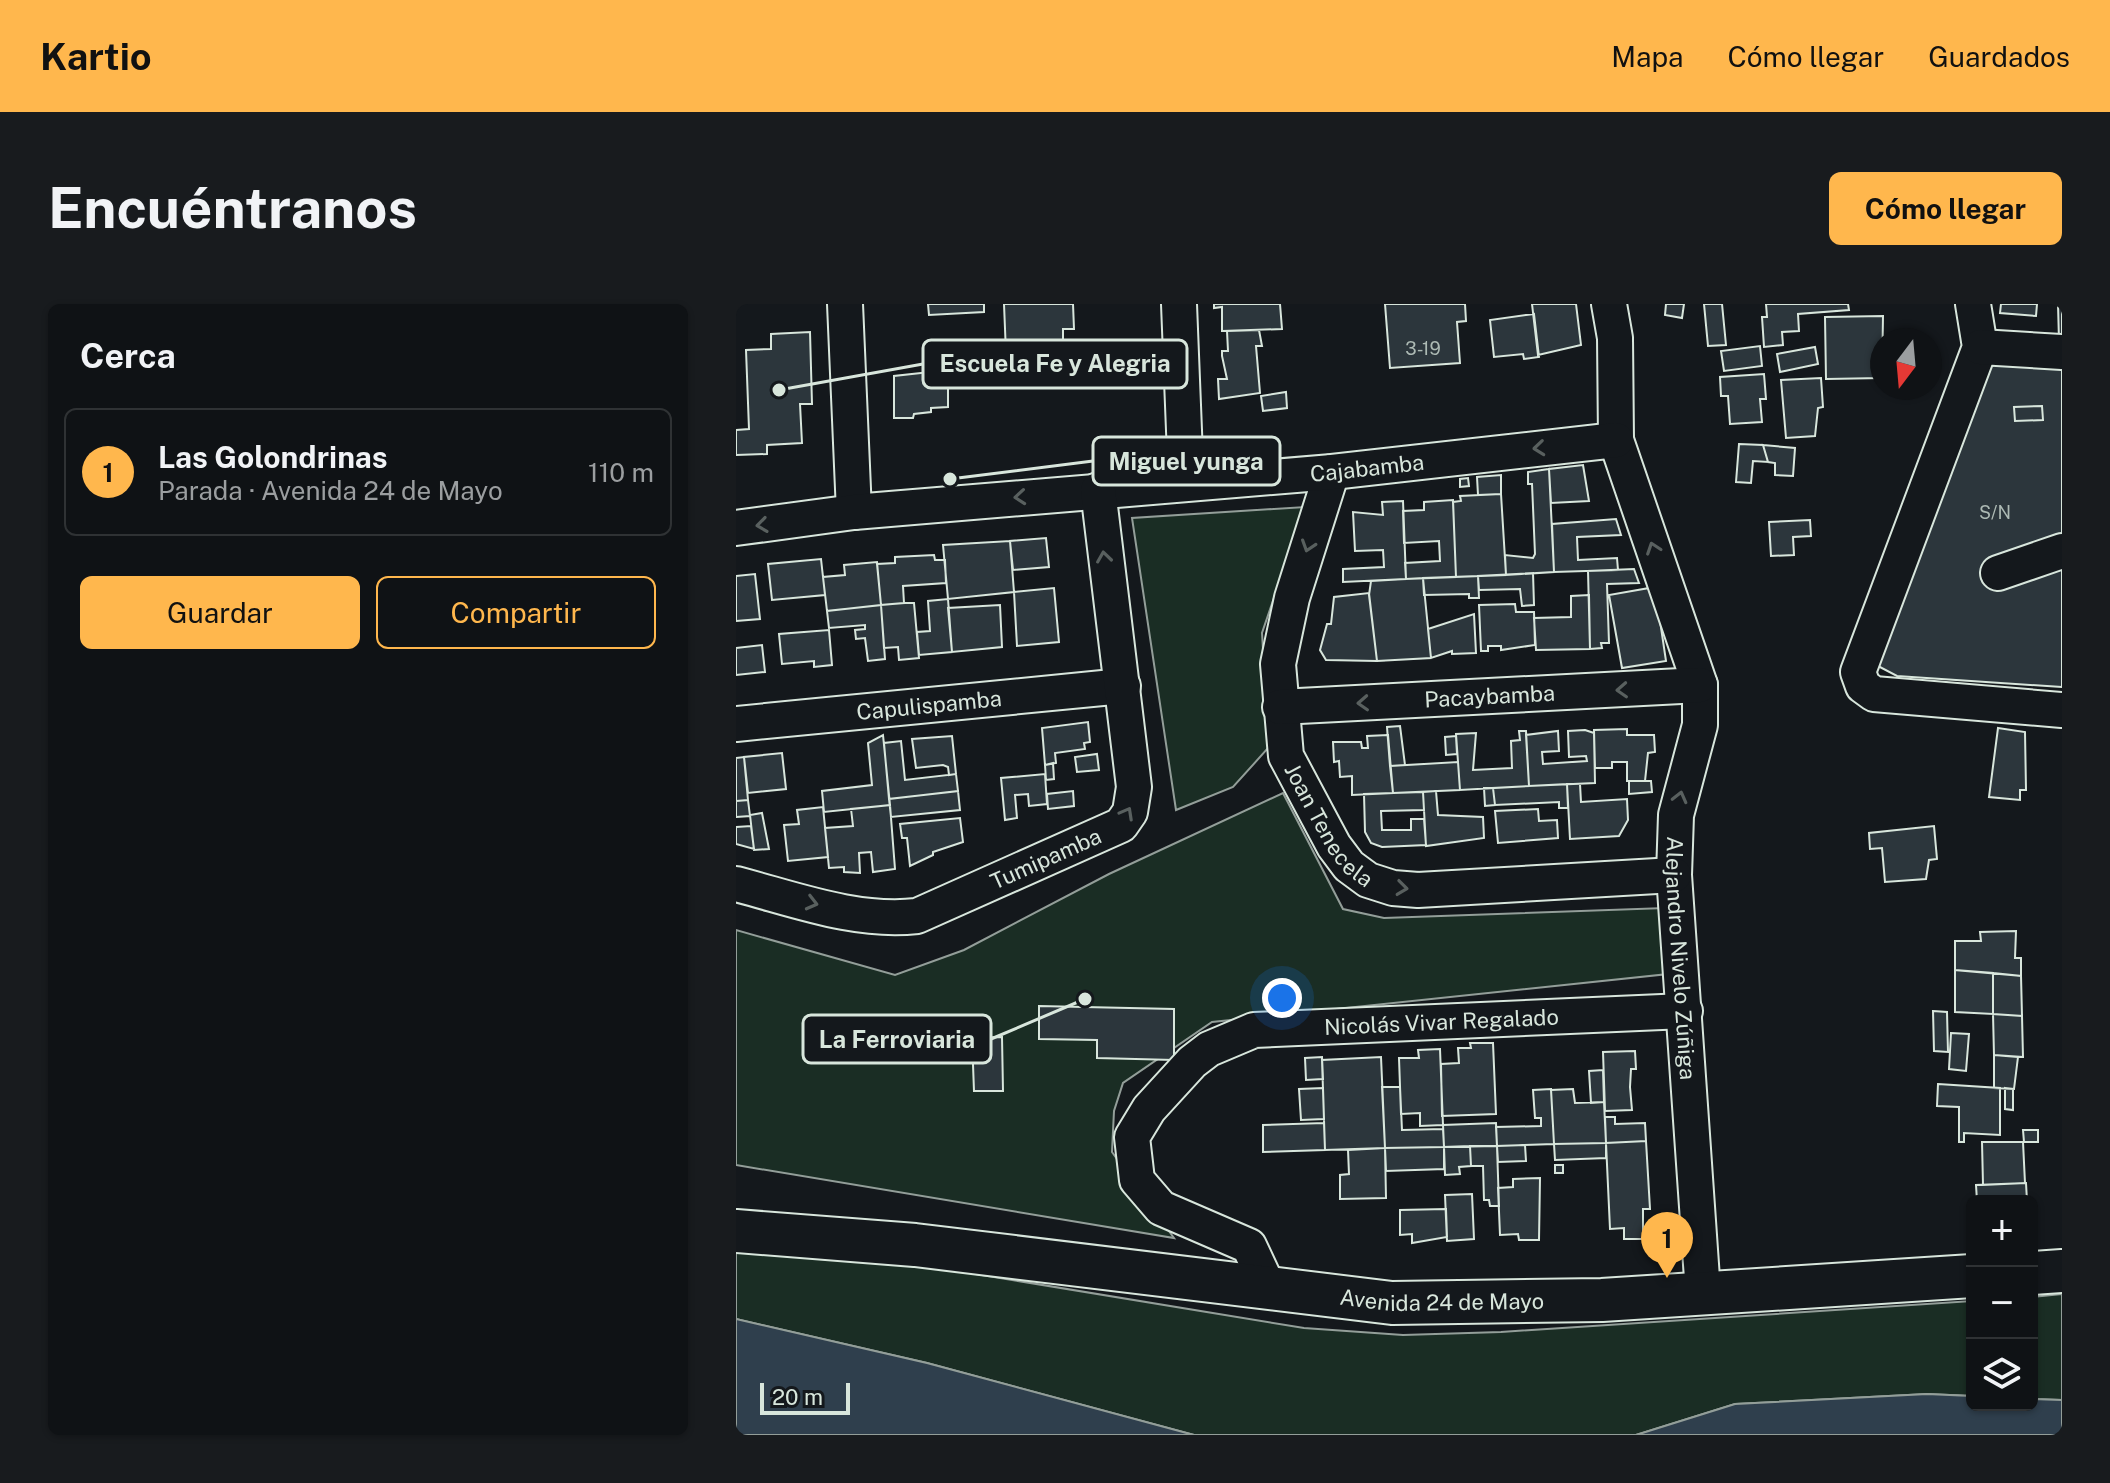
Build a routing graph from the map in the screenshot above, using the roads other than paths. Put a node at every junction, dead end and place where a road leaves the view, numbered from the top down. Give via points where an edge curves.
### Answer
1 (845, 304) edge
2 (1179, 304) edge
3 (1609, 304) edge
4 (1973, 304) edge
5 (1980, 347) junction
6 (2062, 352) edge
7 (1616, 440) junction
8 (1332, 472) junction
9 (1186, 481) junction
10 (1098, 490) junction
11 (854, 512) junction
12 (736, 528) edge
13 (2062, 551) edge
14 (1998, 573) dead end
15 (1700, 685) junction
16 (1123, 686) junction
17 (1280, 707) junction
18 (2062, 710) edge
19 (736, 724) edge
20 (1674, 875) junction
21 (736, 884) edge
22 (1685, 1011) junction
23 (736, 1205) edge
24 (736, 1231) edge
25 (915, 1245) junction
26 (2062, 1271) edge
27 (2038, 1273) edge
28 (1966, 1276) edge
29 (1270, 1291) junction
30 (1703, 1293) junction

1 - 11 street
2 - 9 street
3 - 7 street, Alejandro Nivelo Zúñiga via 1615,338
4 - 5 street
5 - 6 street
5 - 18 street via 1858,672 1863,686 1874,694
7 -> 8 street, Cajabamba
15 -> 7 street, Alejandro Nivelo Zúñiga
8 - 9 street, Cajabamba
8 -> 17 street, Joan Tenecela via 1292,598 1278,664
9 - 10 street, Cajabamba
10 -> 11 street, Cajabamba
16 -> 10 street, Tumipamba
11 -> 12 street, Cajabamba
13 - 14 street
15 -> 17 street, Pacaybamba
20 -> 15 street, Alejandro Nivelo Zúñiga via 1676,815 1700,725
16 - 19 street, Capulispamba
21 -> 16 street, Tumipamba via 861,916 917,916 1121,825 1130,812 1134,787
17 -> 20 street, Joan Tenecela via 1286,756 1334,846 1368,880 1393,888 1471,890
20 - 22 street, Alejandro Nivelo Zúñiga
22 - 29 street, Nicolás Vivar Regalado via 1254,1030 1209,1049 1149,1109 1132,1137 1137,1180 1171,1213 1249,1246
22 - 30 street, Alejandro Nivelo Zúñiga
23 - 25 main road, Avenida 24 de Mayo
24 - 25 main road, Avenida 24 de Mayo
25 - 29 main road, Avenida 24 de Mayo
26 - 27 main road
28 - 30 main road, Avenida 24 de Mayo
29 - 30 main road, Avenida 24 de Mayo via 1392,1303

